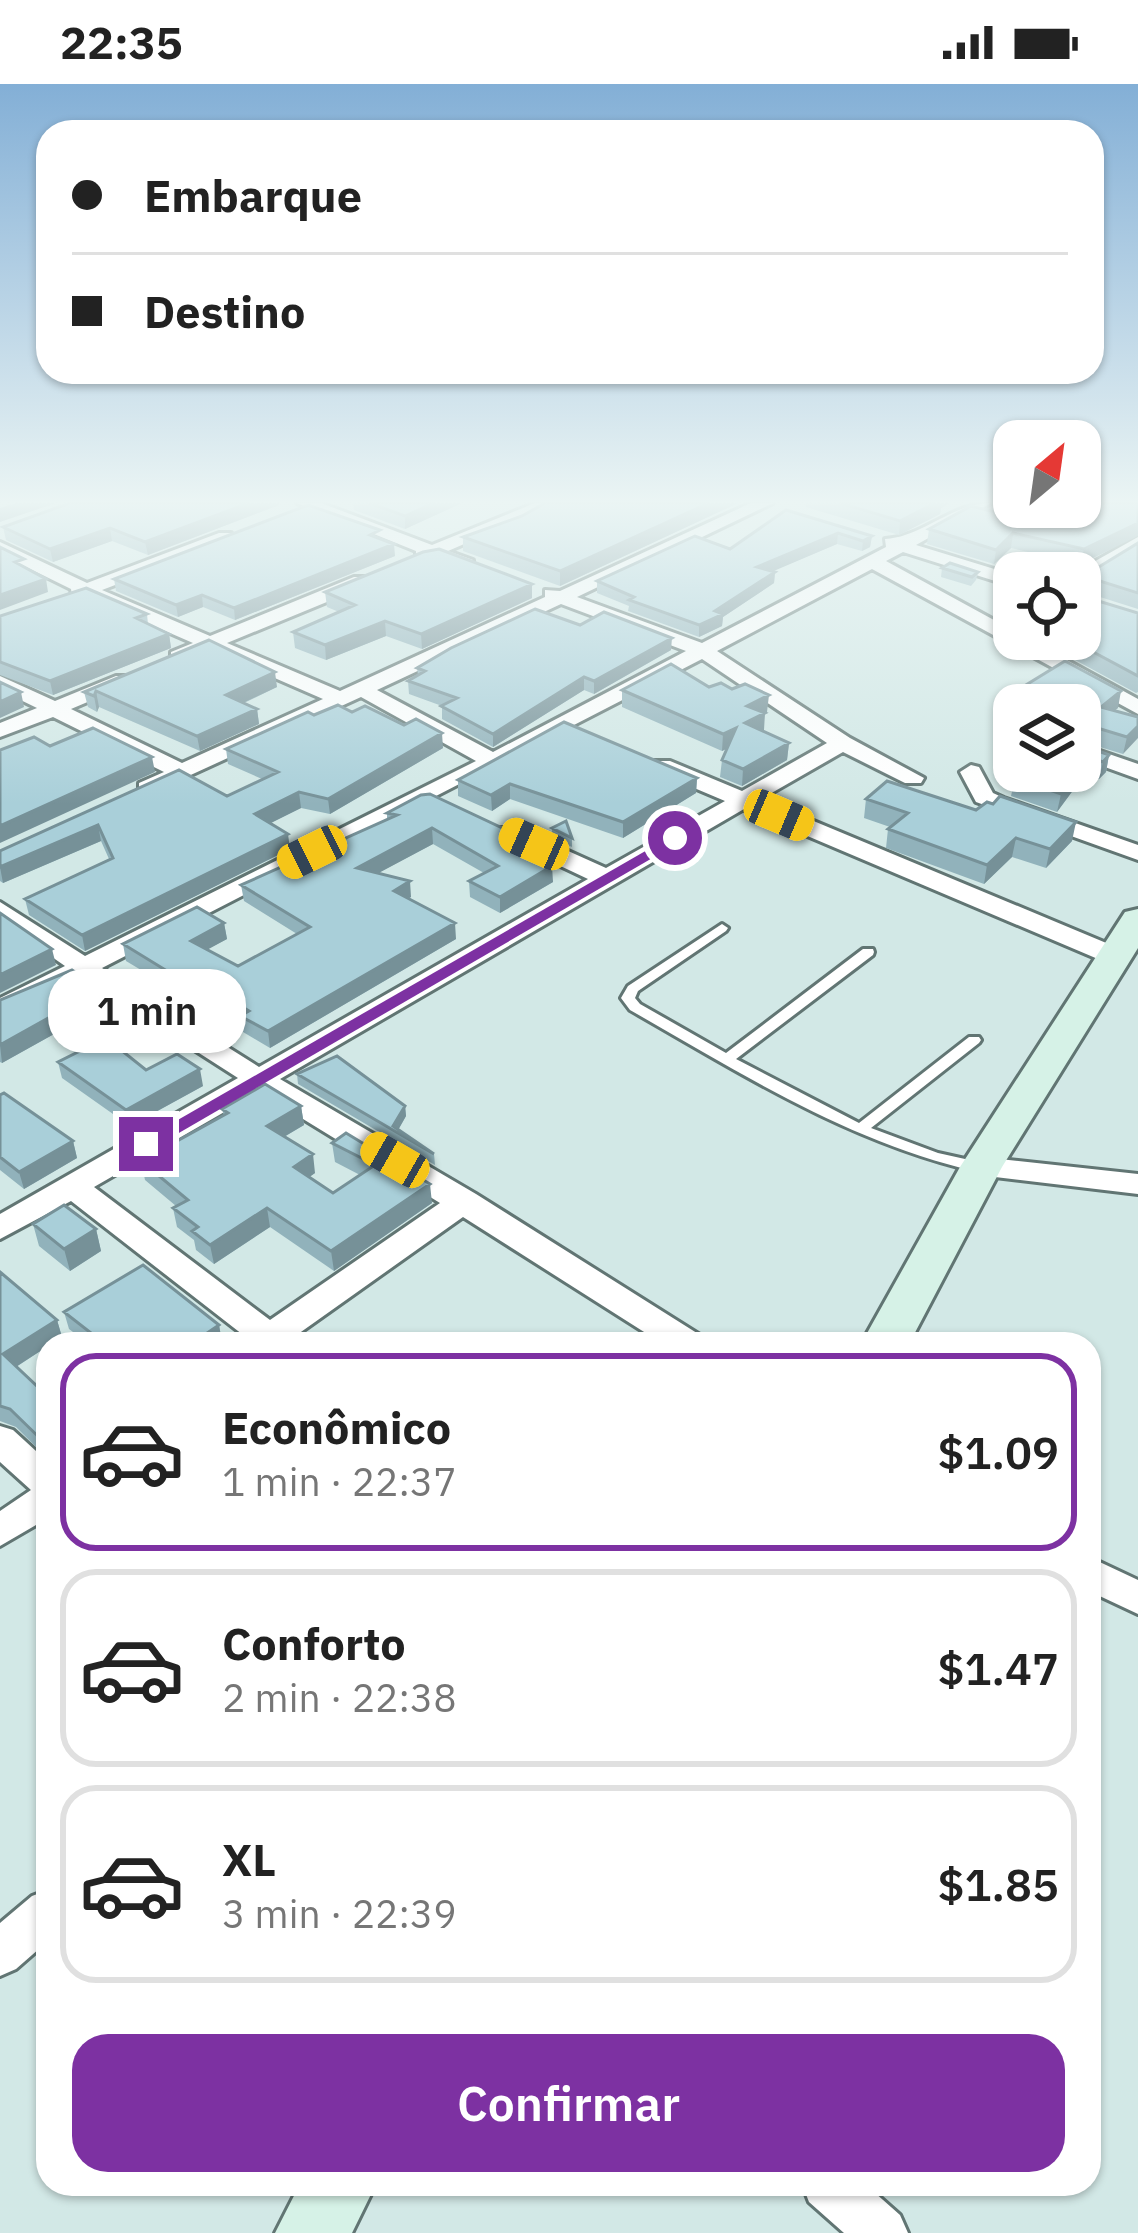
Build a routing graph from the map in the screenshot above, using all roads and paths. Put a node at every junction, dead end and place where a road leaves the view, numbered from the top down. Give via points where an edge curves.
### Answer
1 (118, 603) edge
2 (306, 603) edge
3 (529, 603) edge
4 (577, 603) edge
5 (793, 603) edge
6 (948, 603) edge
7 (210, 643) junction
8 (704, 651) junction
9 (0, 682) edge
10 (349, 693) junction
11 (1138, 709) edge
12 (53, 710) junction
13 (562, 724) junction
14 (0, 731) edge
15 (603, 741) edge
16 (842, 742) junction
17 (644, 758) edge
18 (1101, 759) edge
19 (493, 761) junction
20 (182, 772) junction
21 (971, 772) dead end
22 (1138, 772) edge
23 (913, 778) dead end
24 (121, 800) edge
25 (745, 800) junction
26 (487, 822) edge
27 (1138, 853) edge
28 (605, 877) junction
29 (0, 910) edge
30 (722, 928) dead end
31 (1129, 939) edge
32 (868, 952) dead end
33 (80, 967) junction
34 (0, 1009) edge
35 (974, 1040) dead end
36 (728, 1058) junction
37 (256, 1079) junction
38 (862, 1128) junction
39 (981, 1167) junction
40 (1138, 1184) edge
41 (72, 1186) junction
42 (465, 1201) junction
43 (0, 1228) edge
44 (908, 1302) junction
45 (253, 1332) edge
46 (277, 1332) edge
47 (669, 1332) edge
48 (875, 1332) edge
49 (892, 1332) edge
50 (0, 1440) edge
51 (36, 1473) edge
52 (36, 1506) edge
53 (0, 1531) edge
54 (1101, 1579) edge
55 (1138, 1598) edge
56 (36, 1922) edge
57 (0, 1953) edge
58 (334, 2196) edge
59 (311, 2233) edge

1 - 7 street
2 - 7 street
3 - 10 street
4 - 8 street
5 - 8 street
6 - 11 street
7 - 10 street
7 - 12 street
8 - 13 street
8 - 16 street
9 - 12 street
10 - 19 street
10 - 20 street
12 - 14 street
12 - 20 street
13 - 15 street
13 - 19 street
16 - 23 street
16 - 25 street
17 - 25 street
18 - 22 street
19 - 33 street via 437,800
20 - 24 street
21 - 27 street via 996,803
25 - 28 street
25 - 31 street
26 - 28 street
28 - 37 street
29 - 33 street
30 - 36 lane via 628,998
31 - 39 main road
32 - 36 lane
33 - 34 street
33 - 37 street
35 - 38 lane
36 - 38 lane
37 - 41 street
37 - 42 street
38 - 39 lane via 939,1160
39 - 40 street
39 - 44 main road
41 - 43 street
41 - 45 street
42 - 46 street
42 - 47 street
44 - 48 lane via 890,1297
44 - 49 main road
50 - 51 street
52 - 53 street
54 - 55 street
56 - 57 street
58 - 59 main road

